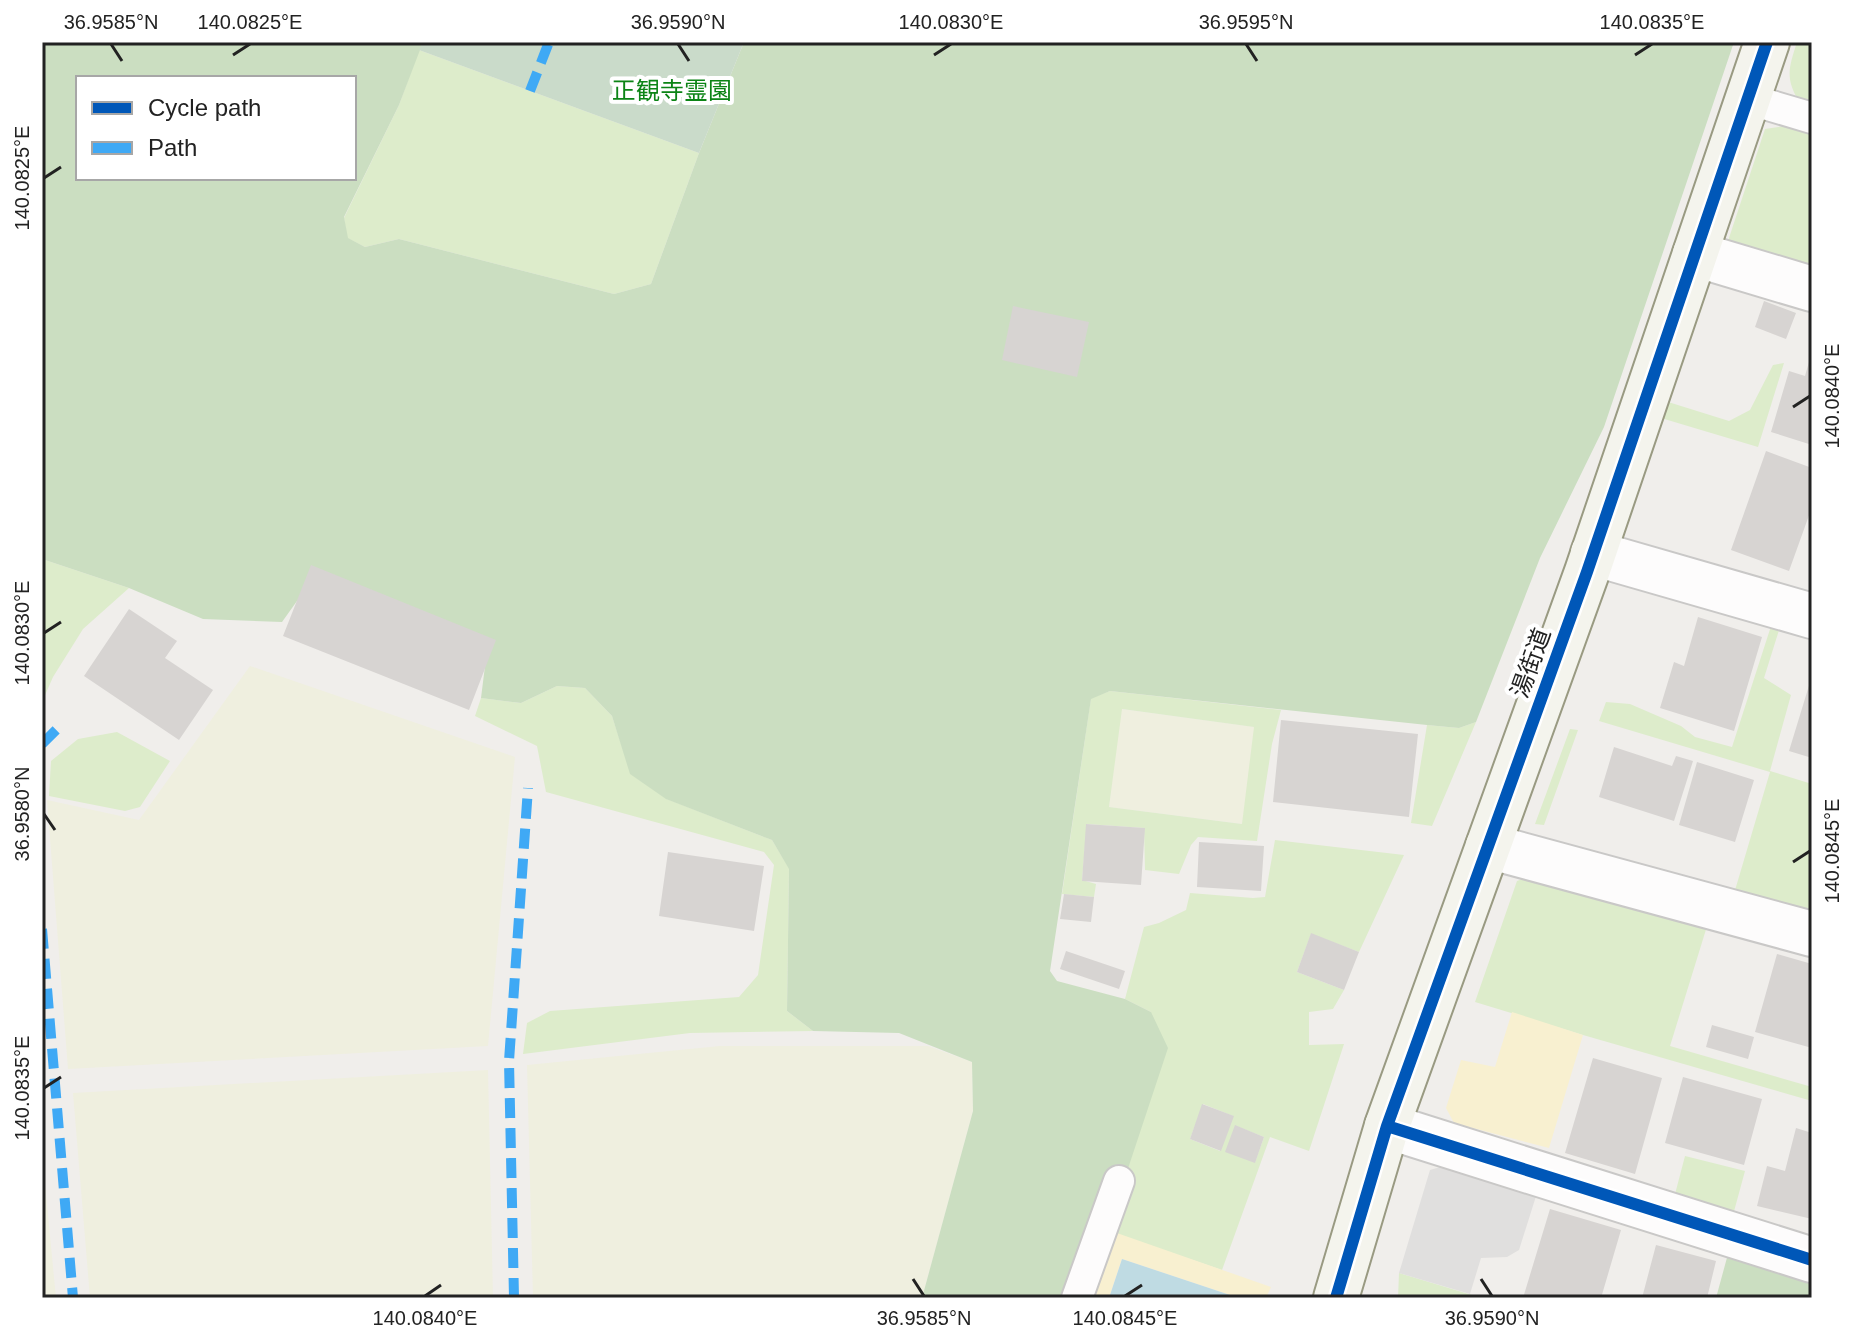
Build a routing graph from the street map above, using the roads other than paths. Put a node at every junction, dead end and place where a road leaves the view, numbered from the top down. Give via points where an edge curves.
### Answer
1 (1767, 42) edge
2 (1748, 99) junction
3 (1812, 118) edge
4 (1695, 254) junction
5 (1812, 289) edge
6 (1593, 553) junction
7 (1812, 616) edge
8 (1488, 846) junction
9 (1812, 934) edge
10 (1387, 1126) junction
11 (1119, 1181) dead end
12 (1812, 1260) edge
13 (1077, 1298) edge
14 (1336, 1298) edge

1 - 2 street, 湯街道
2 - 3 lane
2 - 4 street, 湯街道
4 - 5 street
4 - 6 street, 湯街道
6 - 7 street
6 - 8 street, 湯街道
8 - 9 street
8 - 10 street, 湯街道
10 - 12 street
10 - 14 street, 湯街道
11 - 13 lane

